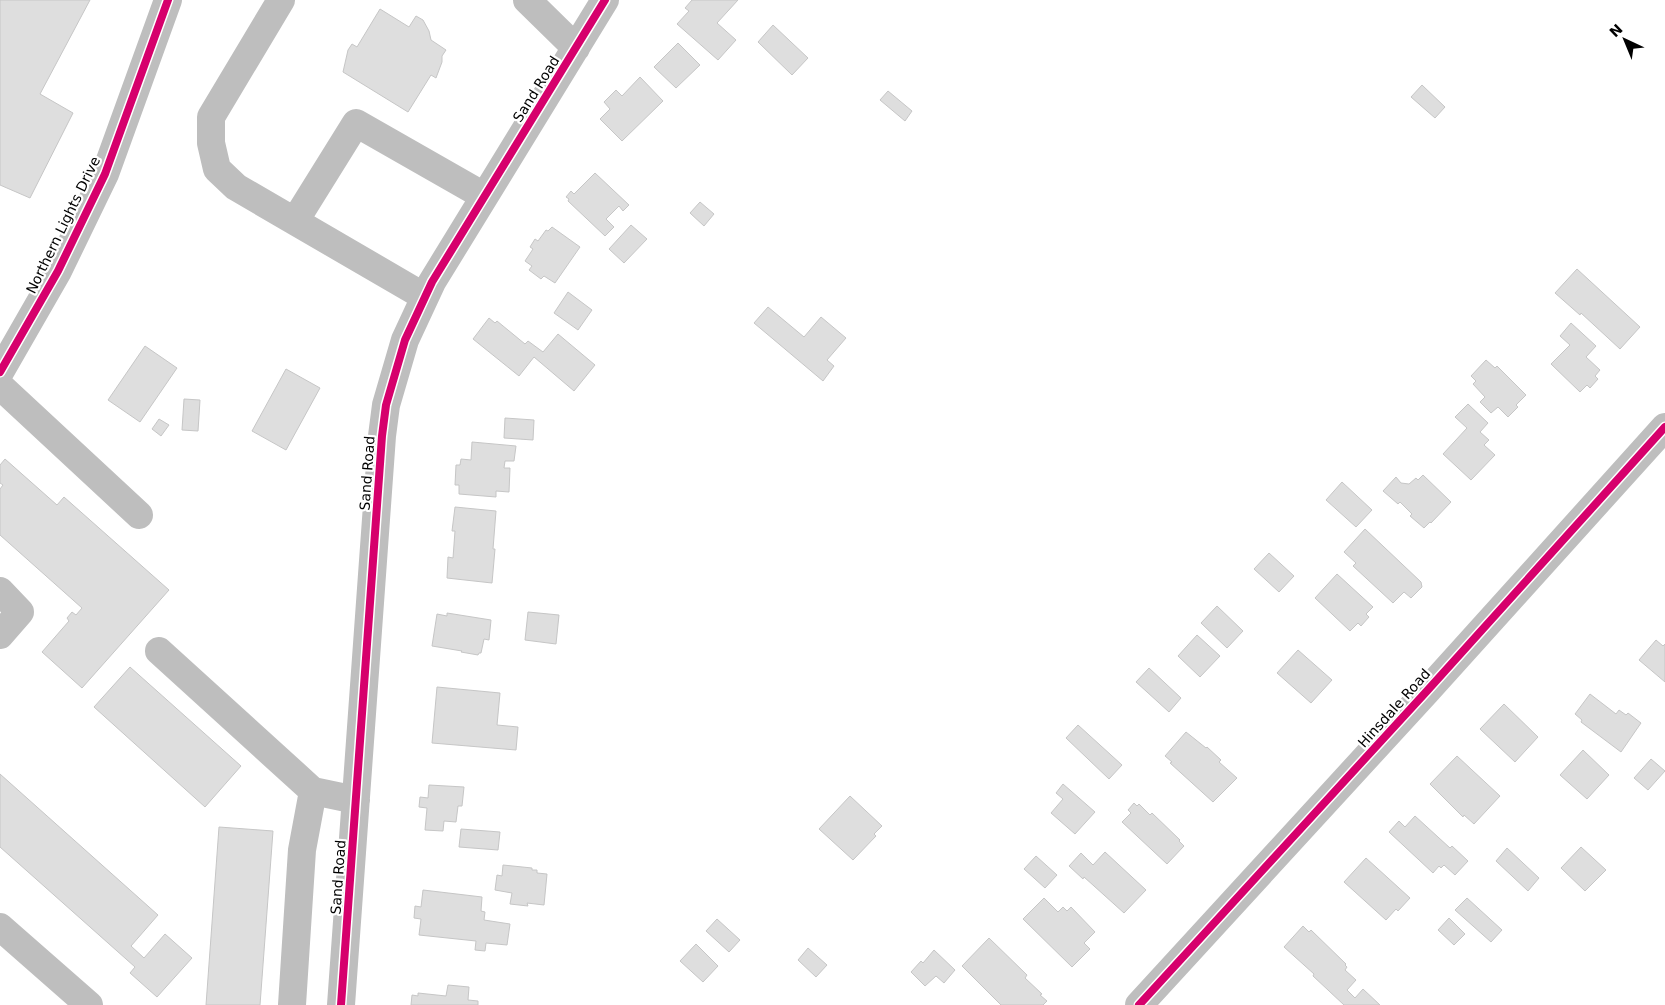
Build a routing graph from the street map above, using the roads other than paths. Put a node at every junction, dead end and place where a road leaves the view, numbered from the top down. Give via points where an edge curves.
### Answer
1 (168, 0) edge
2 (281, 0) edge
3 (527, 0) edge
4 (605, 0) edge
5 (576, 48) junction
6 (484, 196) junction
7 (295, 221) junction
8 (425, 297) junction
9 (0, 372) edge
10 (0, 386) edge
11 (1665, 426) edge
12 (140, 516) dead end
13 (0, 591) edge
14 (0, 636) edge
15 (159, 651) dead end
16 (313, 791) junction
17 (356, 800) junction
18 (0, 927) edge
19 (89, 1005) edge
20 (292, 1005) edge
21 (341, 1005) edge
22 (1139, 1005) edge

1 - 9 street, Northern Lights Drive via 104,174 58,271
2 - 7 street via 211,117 211,143 217,169 236,187
3 - 5 street
4 - 5 street, Sand Road
5 - 6 street, Sand Road
6 - 7 street via 356,123
6 - 8 street, Sand Road
7 - 8 street
8 - 17 street, Sand Road via 405,340 386,405
10 - 12 street
11 - 22 street, Hinsdale Road
13 - 14 street via 20,612
15 - 16 street
16 - 17 street
16 - 20 street via 302,850
17 - 21 street, Sand Road
18 - 19 street

